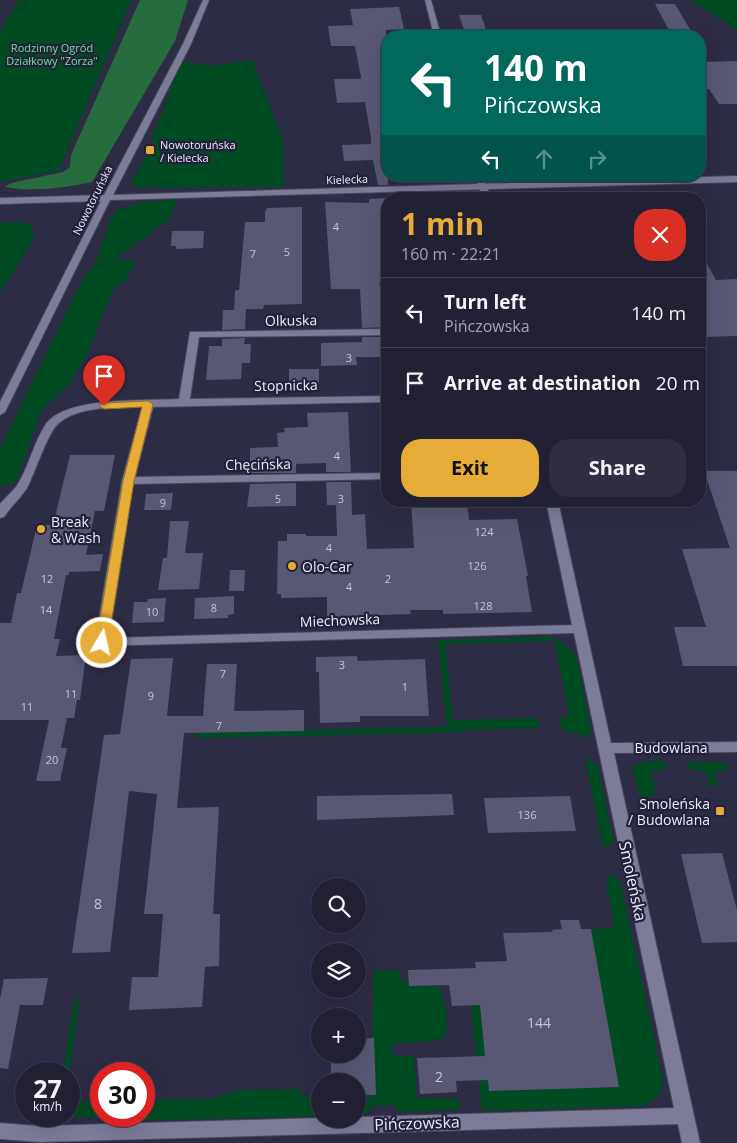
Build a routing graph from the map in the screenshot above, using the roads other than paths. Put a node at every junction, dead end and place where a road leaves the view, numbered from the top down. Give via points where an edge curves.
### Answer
1 (206, 0) edge
2 (428, 0) edge
3 (436, 30) edge
4 (737, 179) edge
5 (706, 180) edge
6 (481, 182) edge
7 (628, 182) edge
8 (483, 186) junction
9 (485, 192) edge
10 (107, 198) junction
11 (0, 202) edge
12 (381, 332) edge
13 (381, 399) edge
14 (184, 402) junction
15 (148, 404) junction
16 (0, 412) edge
17 (381, 476) edge
18 (128, 481) junction
19 (553, 507) edge
20 (0, 511) edge
21 (580, 629) junction
22 (737, 747) edge
23 (605, 748) junction
24 (685, 1116) junction
25 (0, 1131) edge
26 (691, 1143) edge

1 - 10 street, Nowotoruńska via 187,44
2 - 3 street
4 - 5 street, Kielecka
6 - 8 street
7 - 8 street, Kielecka
8 - 9 street
8 - 10 street, Kielecka
10 - 11 street, Kielecka
10 - 16 street, Nowotoruńska
12 - 14 street, Olkuska via 194,334
13 - 14 street, Stopnicka
14 - 15 street, Stopnicka
15 - 18 street
15 - 20 street via 104,406 70,412 59,418 51,425 21,488
17 - 18 street, Chęcińska
18 - 21 street, Miechowska via 102,643
19 - 21 street, Smoleńska
21 - 23 street, Smoleńska
22 - 23 street, Budowlana
23 - 24 street, Smoleńska
24 - 25 street, Pińczowska via 39,1134
24 - 26 street, Smoleńska

